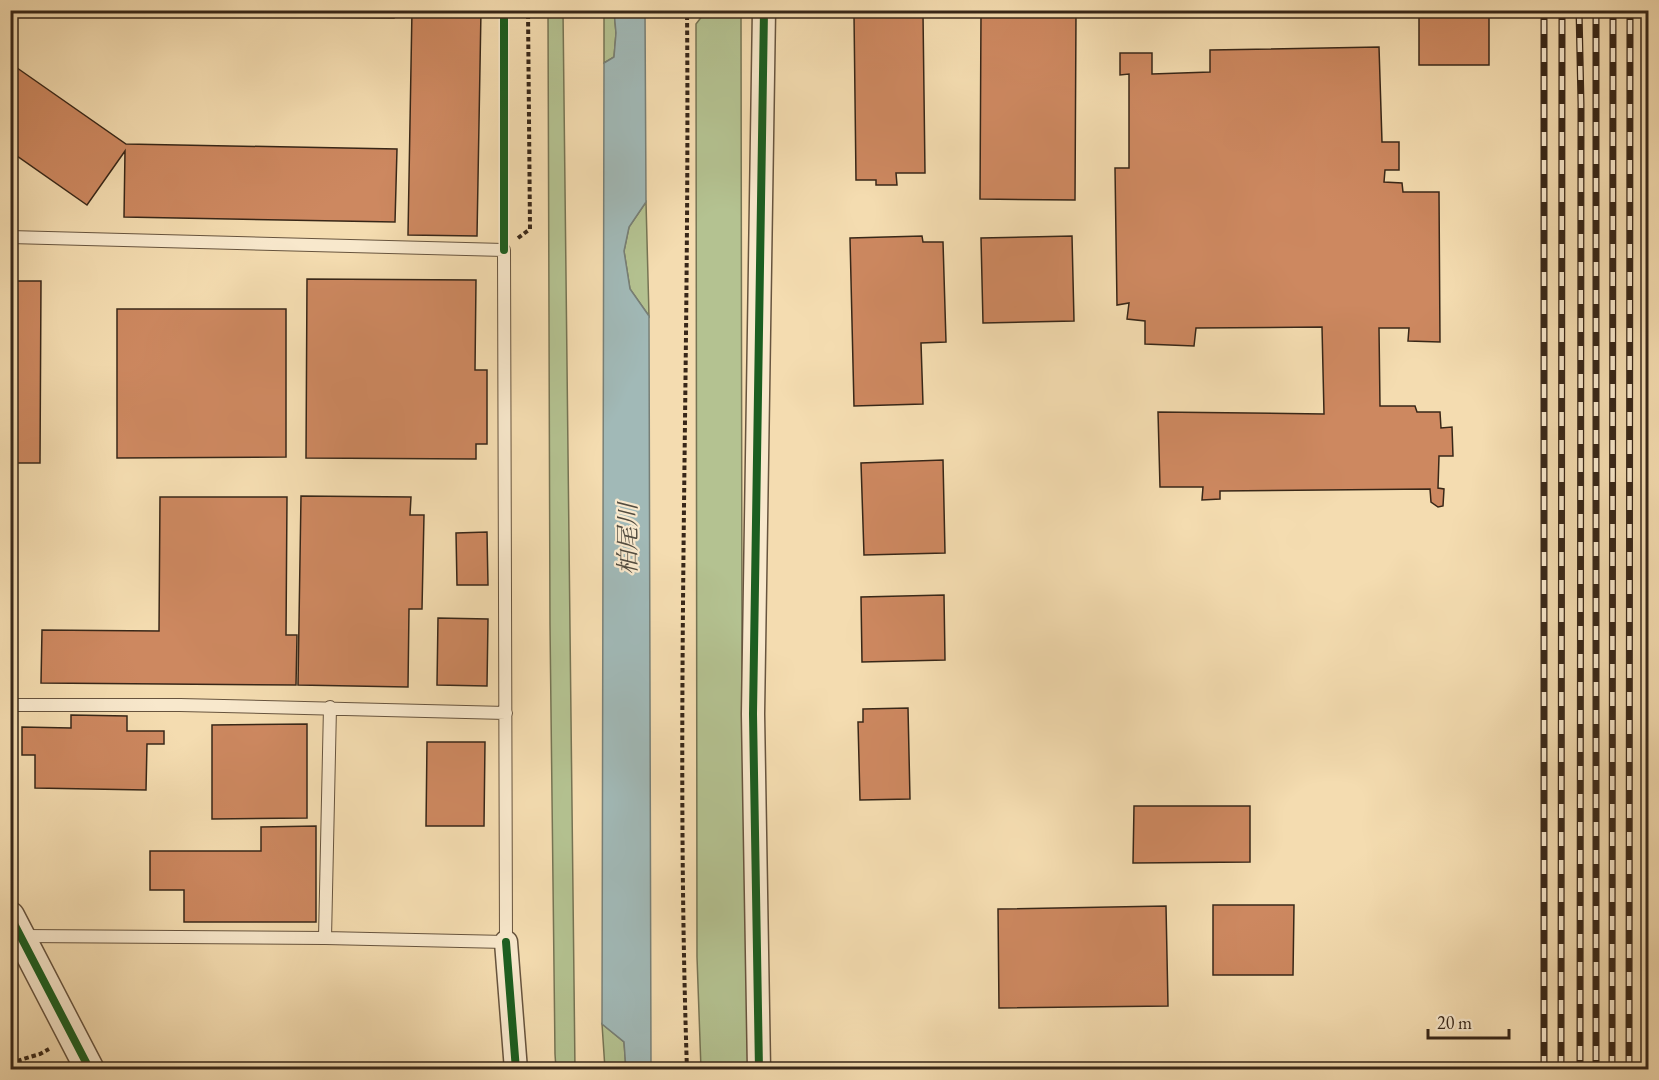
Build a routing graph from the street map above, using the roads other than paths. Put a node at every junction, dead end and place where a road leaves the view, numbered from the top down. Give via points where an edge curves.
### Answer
1 (764, 10) edge
2 (10, 237) edge
3 (10, 705) edge
4 (330, 707) junction
5 (506, 713) junction
6 (16, 926) edge
7 (325, 938) junction
8 (506, 942) junction
9 (90, 1070) edge
10 (516, 1070) edge
11 (759, 1070) edge

1 - 11 street via 753,714
2 - 5 lane via 504,250
3 - 4 lane
4 - 5 lane
4 - 7 lane
5 - 8 lane
6 - 7 lane
6 - 9 street
7 - 8 lane
8 - 10 street

